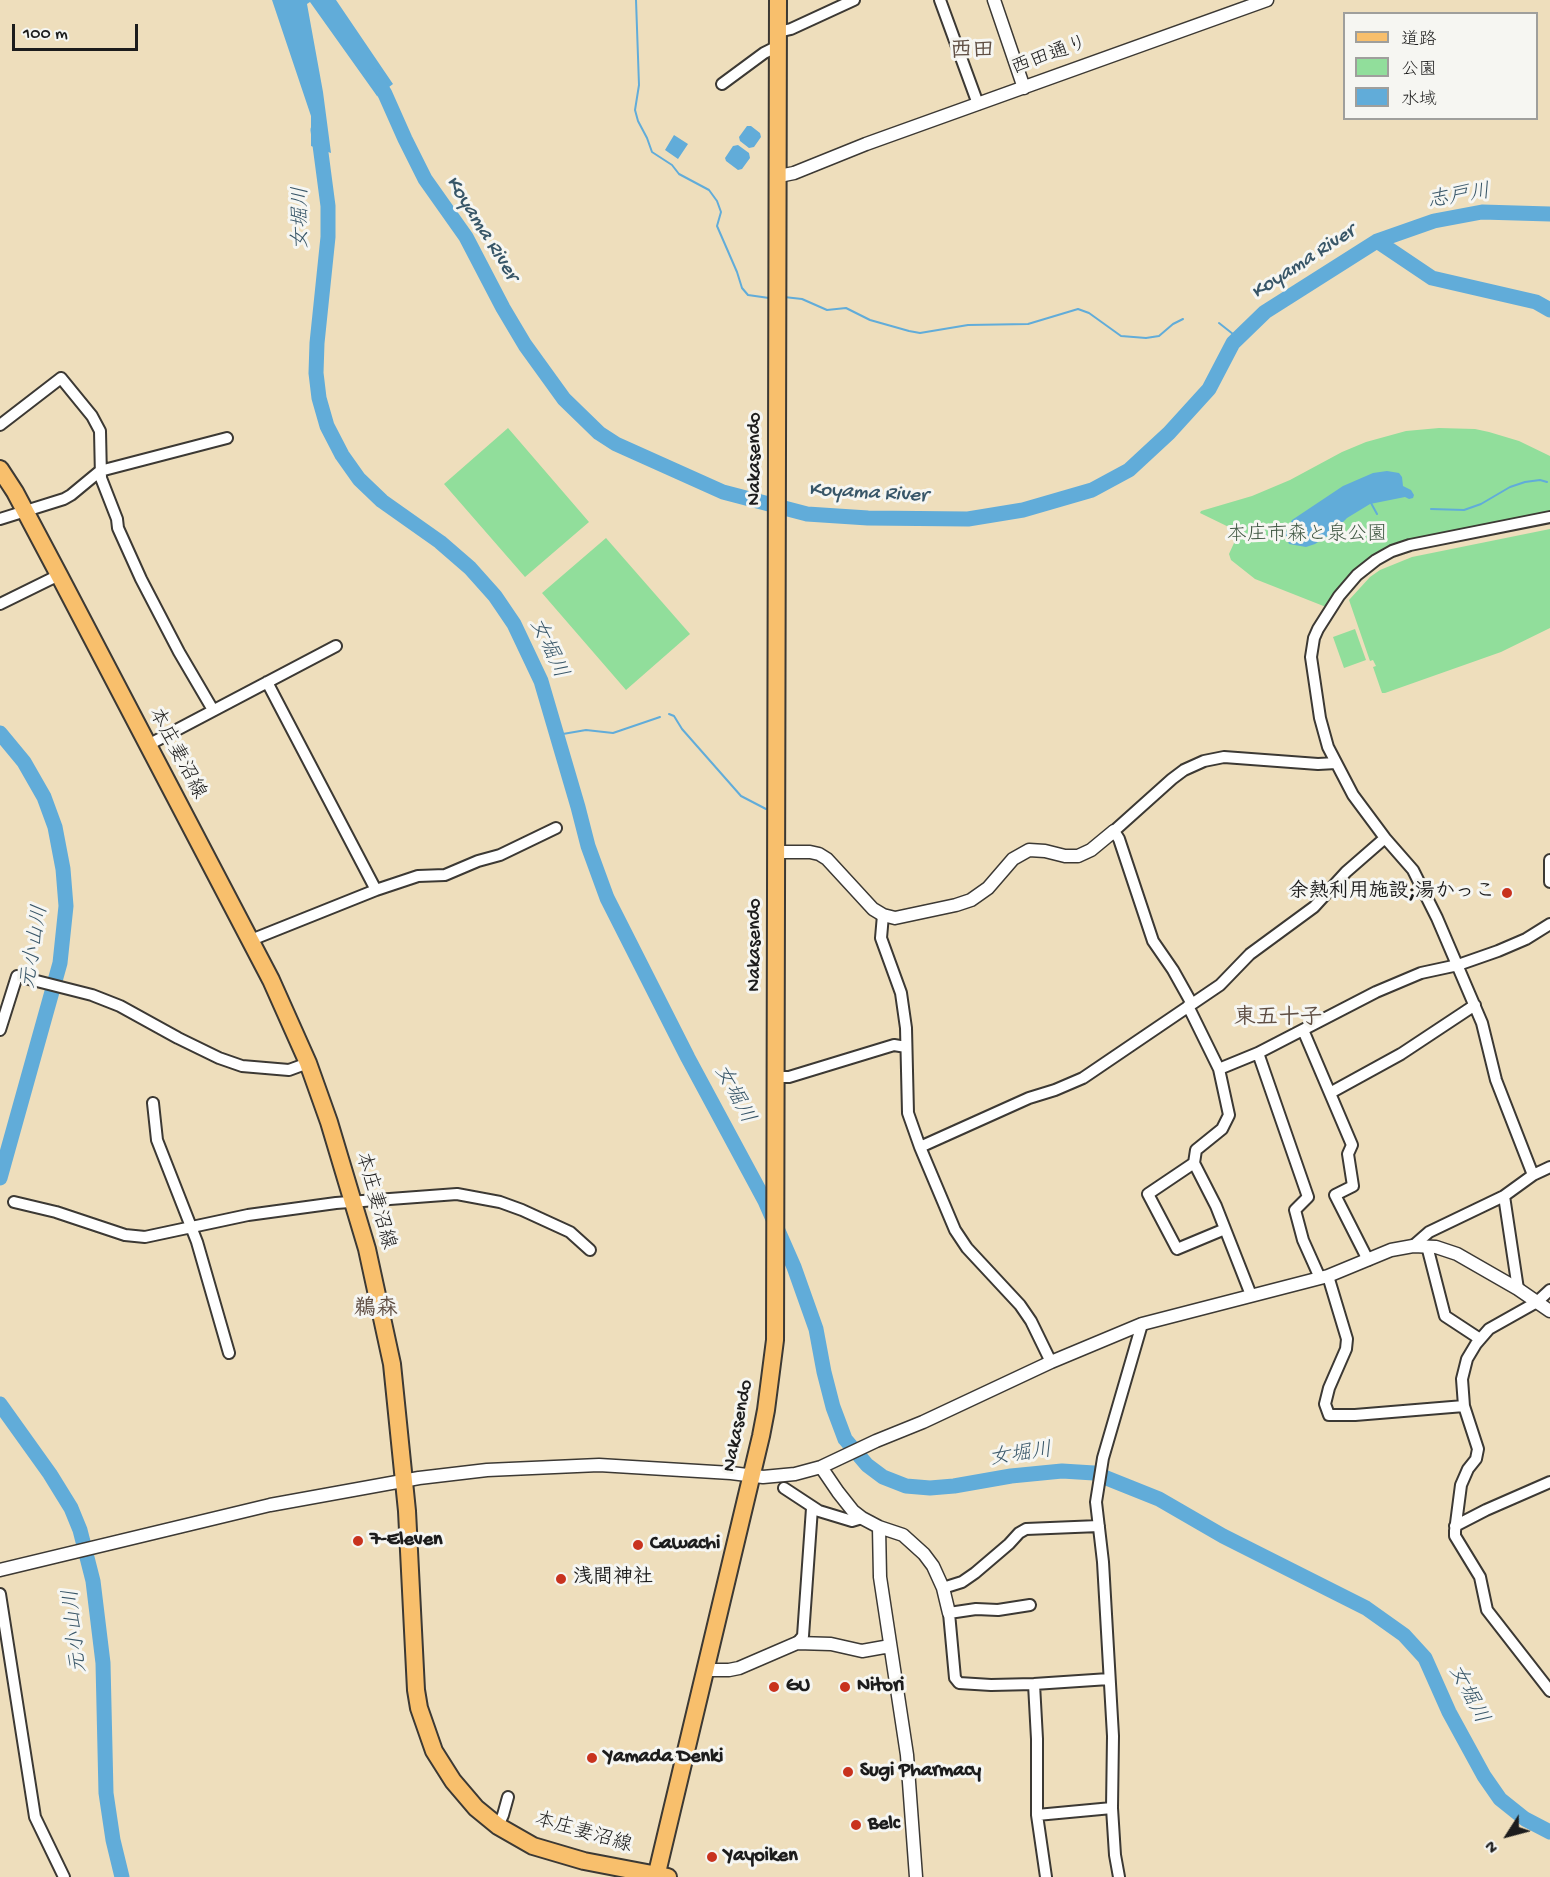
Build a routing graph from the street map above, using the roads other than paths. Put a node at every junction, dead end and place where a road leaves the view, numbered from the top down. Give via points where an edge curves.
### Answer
1 (778, 0) edge
2 (854, 0) edge
3 (940, 0) edge
4 (994, 0) edge
5 (1267, 0) edge
6 (778, 39) junction
7 (722, 84) dead end
8 (1024, 88) junction
9 (978, 104) junction
10 (779, 176) junction
11 (0, 425) edge
12 (227, 438) dead end
13 (0, 469) edge
14 (100, 471) junction
15 (25, 510) junction
16 (1550, 517) edge
17 (0, 519) edge
18 (59, 575) junction
19 (0, 604) edge
20 (336, 646) dead end
21 (267, 682) junction
22 (213, 710) junction
23 (148, 745) junction
24 (1335, 763) junction
25 (556, 828) dead end
26 (1114, 831) junction
27 (1385, 838) junction
28 (777, 852) junction
29 (1550, 860) edge
30 (1550, 882) edge
31 (376, 890) junction
32 (883, 915) junction
33 (1550, 924) edge
34 (251, 940) junction
35 (1458, 965) junction
36 (1190, 1005) junction
37 (1474, 1005) junction
38 (0, 1030) edge
39 (1303, 1030) junction
40 (906, 1047) junction
41 (1258, 1053) junction
42 (308, 1062) junction
43 (1219, 1069) junction
44 (776, 1077) junction
45 (1330, 1094) junction
46 (153, 1103) dead end
47 (920, 1147) junction
48 (1194, 1163) junction
49 (1550, 1167) edge
50 (1533, 1175) junction
51 (1504, 1196) junction
52 (14, 1202) dead end
53 (354, 1203) junction
54 (192, 1227) junction
55 (1225, 1229) junction
56 (1413, 1245) junction
57 (1427, 1246) junction
58 (590, 1250) dead end
59 (1368, 1260) junction
60 (1324, 1277) junction
61 (1518, 1289) junction
62 (1550, 1290) edge
63 (1251, 1295) junction
64 (1537, 1302) junction
65 (1550, 1311) edge
66 (1142, 1324) junction
67 (1480, 1340) junction
68 (229, 1353) dead end
69 (1051, 1362) junction
70 (1464, 1406) junction
71 (821, 1467) junction
72 (751, 1476) junction
73 (404, 1480) junction
74 (1550, 1482) edge
75 (784, 1488) dead end
76 (812, 1508) junction
77 (862, 1518) junction
78 (1099, 1526) junction
79 (1455, 1526) junction
80 (879, 1527) junction
81 (0, 1569) edge
82 (943, 1587) junction
83 (0, 1594) edge
84 (1030, 1605) dead end
85 (949, 1613) junction
86 (797, 1643) junction
87 (890, 1646) junction
88 (705, 1670) junction
89 (1109, 1679) junction
90 (1034, 1684) junction
91 (1550, 1691) edge
92 (508, 1797) dead end
93 (1112, 1808) junction
94 (1037, 1815) junction
95 (498, 1826) junction
96 (660, 1876) edge
97 (64, 1877) edge
98 (916, 1877) edge
99 (1046, 1877) edge
100 (1119, 1877) edge

1 - 6 main road, Nakasendo
2 - 6 street
3 - 9 street
4 - 8 street
5 - 8 street, 西田通り
6 - 7 street
6 - 10 main road, Nakasendo
8 - 9 street, 西田通り
9 - 10 street, 西田通り
10 - 28 main road, Nakasendo
11 - 14 street via 61,378 97,423
12 - 14 street
13 - 15 main road, 本庄妻沼線
14 - 15 street via 71,495
14 - 22 street via 118,528 141,579
15 - 17 street
15 - 18 main road, 本庄妻沼線
16 - 24 street via 1401,548 1370,564 1350,583 1318,629 1311,657 1320,718
18 - 19 street
18 - 23 main road, 本庄妻沼線
20 - 21 street
21 - 22 street
21 - 31 street
22 - 23 street
23 - 34 main road, 本庄妻沼線
24 - 26 street via 1224,757 1204,761 1172,778
24 - 27 street
25 - 31 street via 500,855 445,875 418,876
26 - 32 street via 1078,856 1036,850 1020,854 988,888 963,903 895,918
26 - 36 street via 1153,941
27 - 35 street via 1413,870
27 - 36 street via 1314,907 1250,954 1220,986
28 - 32 street via 819,854
28 - 44 main road, Nakasendo
29 - 30 street
31 - 34 street
32 - 40 street via 881,938 901,993
33 - 35 street via 1518,943
34 - 42 main road, 本庄妻沼線
35 - 37 street
35 - 39 street via 1421,973
36 - 43 street
36 - 47 street via 1083,1078
37 - 45 street via 1401,1054
37 - 50 street via 1496,1080
38 - 42 street via 17,976 77,990 120,1006 231,1063 289,1070
39 - 41 street
39 - 45 street
40 - 44 street via 894,1045 789,1077
40 - 47 street via 908,1113
41 - 43 street
41 - 60 street via 1308,1197 1295,1210 1303,1240
42 - 53 main road, 本庄妻沼線
43 - 48 street via 1229,1115 1222,1129 1196,1150
44 - 72 main road, Nakasendo via 776,1332 766,1410
45 - 59 street via 1352,1144 1348,1154 1353,1186 1335,1195
46 - 54 street via 157,1140
47 - 69 street via 955,1230 1025,1312
48 - 55 street
48 - 55 street via 1148,1194 1177,1249
49 - 50 street
50 - 51 street
51 - 56 street via 1429,1232
51 - 61 street
52 - 54 street via 125,1235 145,1237
53 - 54 street via 248,1215
53 - 58 street via 457,1194 500,1202 570,1232
53 - 73 main road, 本庄妻沼線 via 392,1364
54 - 68 street
55 - 63 street
56 - 57 street
56 - 59 street
57 - 61 street via 1458,1254
57 - 67 street via 1445,1316
59 - 60 street
60 - 63 street
60 - 70 street via 1347,1339 1329,1388 1329,1415
61 - 64 street
62 - 64 street
63 - 66 street
64 - 65 street
64 - 67 street via 1489,1329
66 - 69 street
66 - 78 street via 1103,1458 1096,1502
67 - 70 street via 1467,1359 1462,1379
69 - 71 street
70 - 79 street via 1478,1449 1461,1485
71 - 72 street via 785,1476
71 - 77 street via 846,1503
72 - 73 street via 599,1465 486,1470
72 - 88 main road, Nakasendo
73 - 81 street via 270,1504
73 - 95 main road, 本庄妻沼線 via 419,1708 443,1767 464,1795
74 - 79 street
75 - 76 street
76 - 77 street via 852,1521
76 - 86 street via 803,1636
77 - 80 street
78 - 82 street via 1026,1529 975,1573 962,1582
78 - 89 street
79 - 91 street via 1455,1536 1480,1577 1486,1610
80 - 82 street via 903,1535 914,1544 933,1566
80 - 87 street via 880,1577
82 - 85 street
83 - 97 street via 35,1817
84 - 85 street
85 - 90 street via 955,1678 959,1683
86 - 87 street via 831,1644 862,1651
86 - 88 street via 739,1668
87 - 98 street via 907,1755
88 - 96 main road, Nakasendo
89 - 90 street
89 - 93 street
90 - 94 street
92 - 95 street
93 - 94 street
93 - 100 street
94 - 99 street
95 - 96 main road, 本庄妻沼線 via 533,1846

